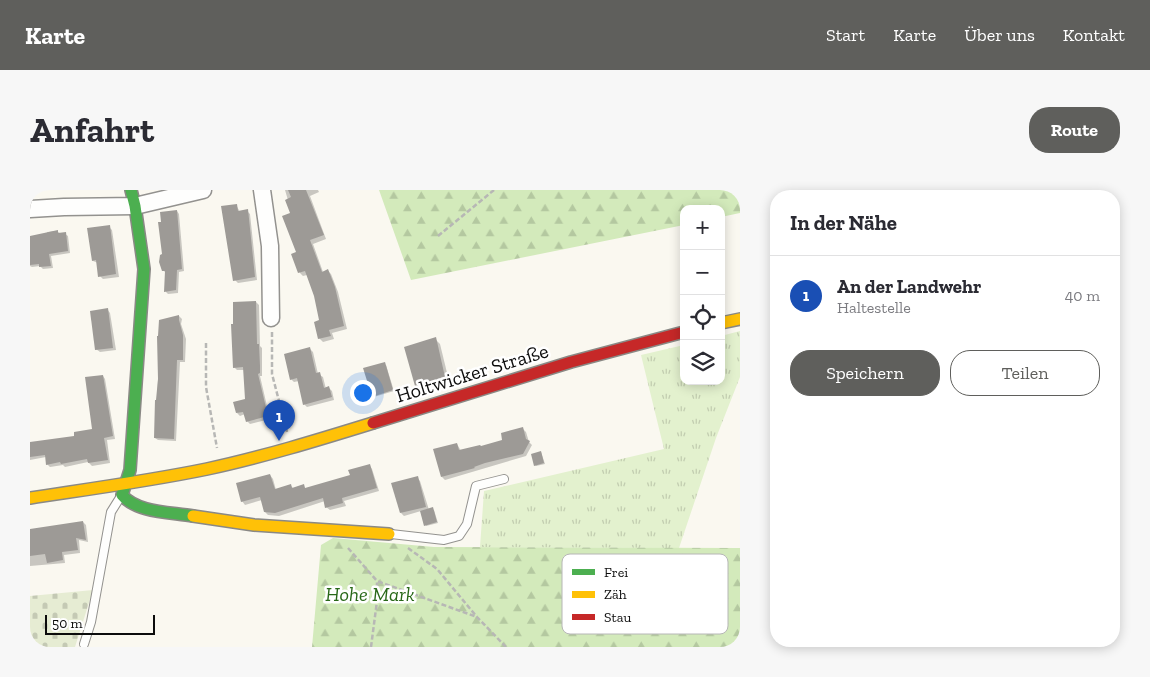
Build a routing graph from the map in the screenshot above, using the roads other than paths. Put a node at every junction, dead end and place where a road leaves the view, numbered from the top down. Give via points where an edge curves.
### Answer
1 (131, 190) edge
2 (203, 190) edge
3 (262, 190) edge
4 (135, 206) junction
5 (30, 209) edge
6 (271, 318) road end
7 (740, 319) edge
8 (725, 322) edge
9 (680, 333) edge
10 (504, 479) dead end
11 (124, 489) junction
12 (30, 498) edge
13 (389, 534) joint
14 (84, 644) dead end

1 - 4 street
2 - 4 street
3 - 6 street via 270,246
4 - 5 street
4 - 11 street via 144,269 130,461
7 - 8 street
9 - 11 street, Holtwicker Straße via 562,365 271,453
10 - 13 lane via 476,486 468,524 460,536 444,540
11 - 12 street, Holtwicker Straße
11 - 13 street via 128,502 138,508 254,525
11 - 14 lane via 111,512 93,613

